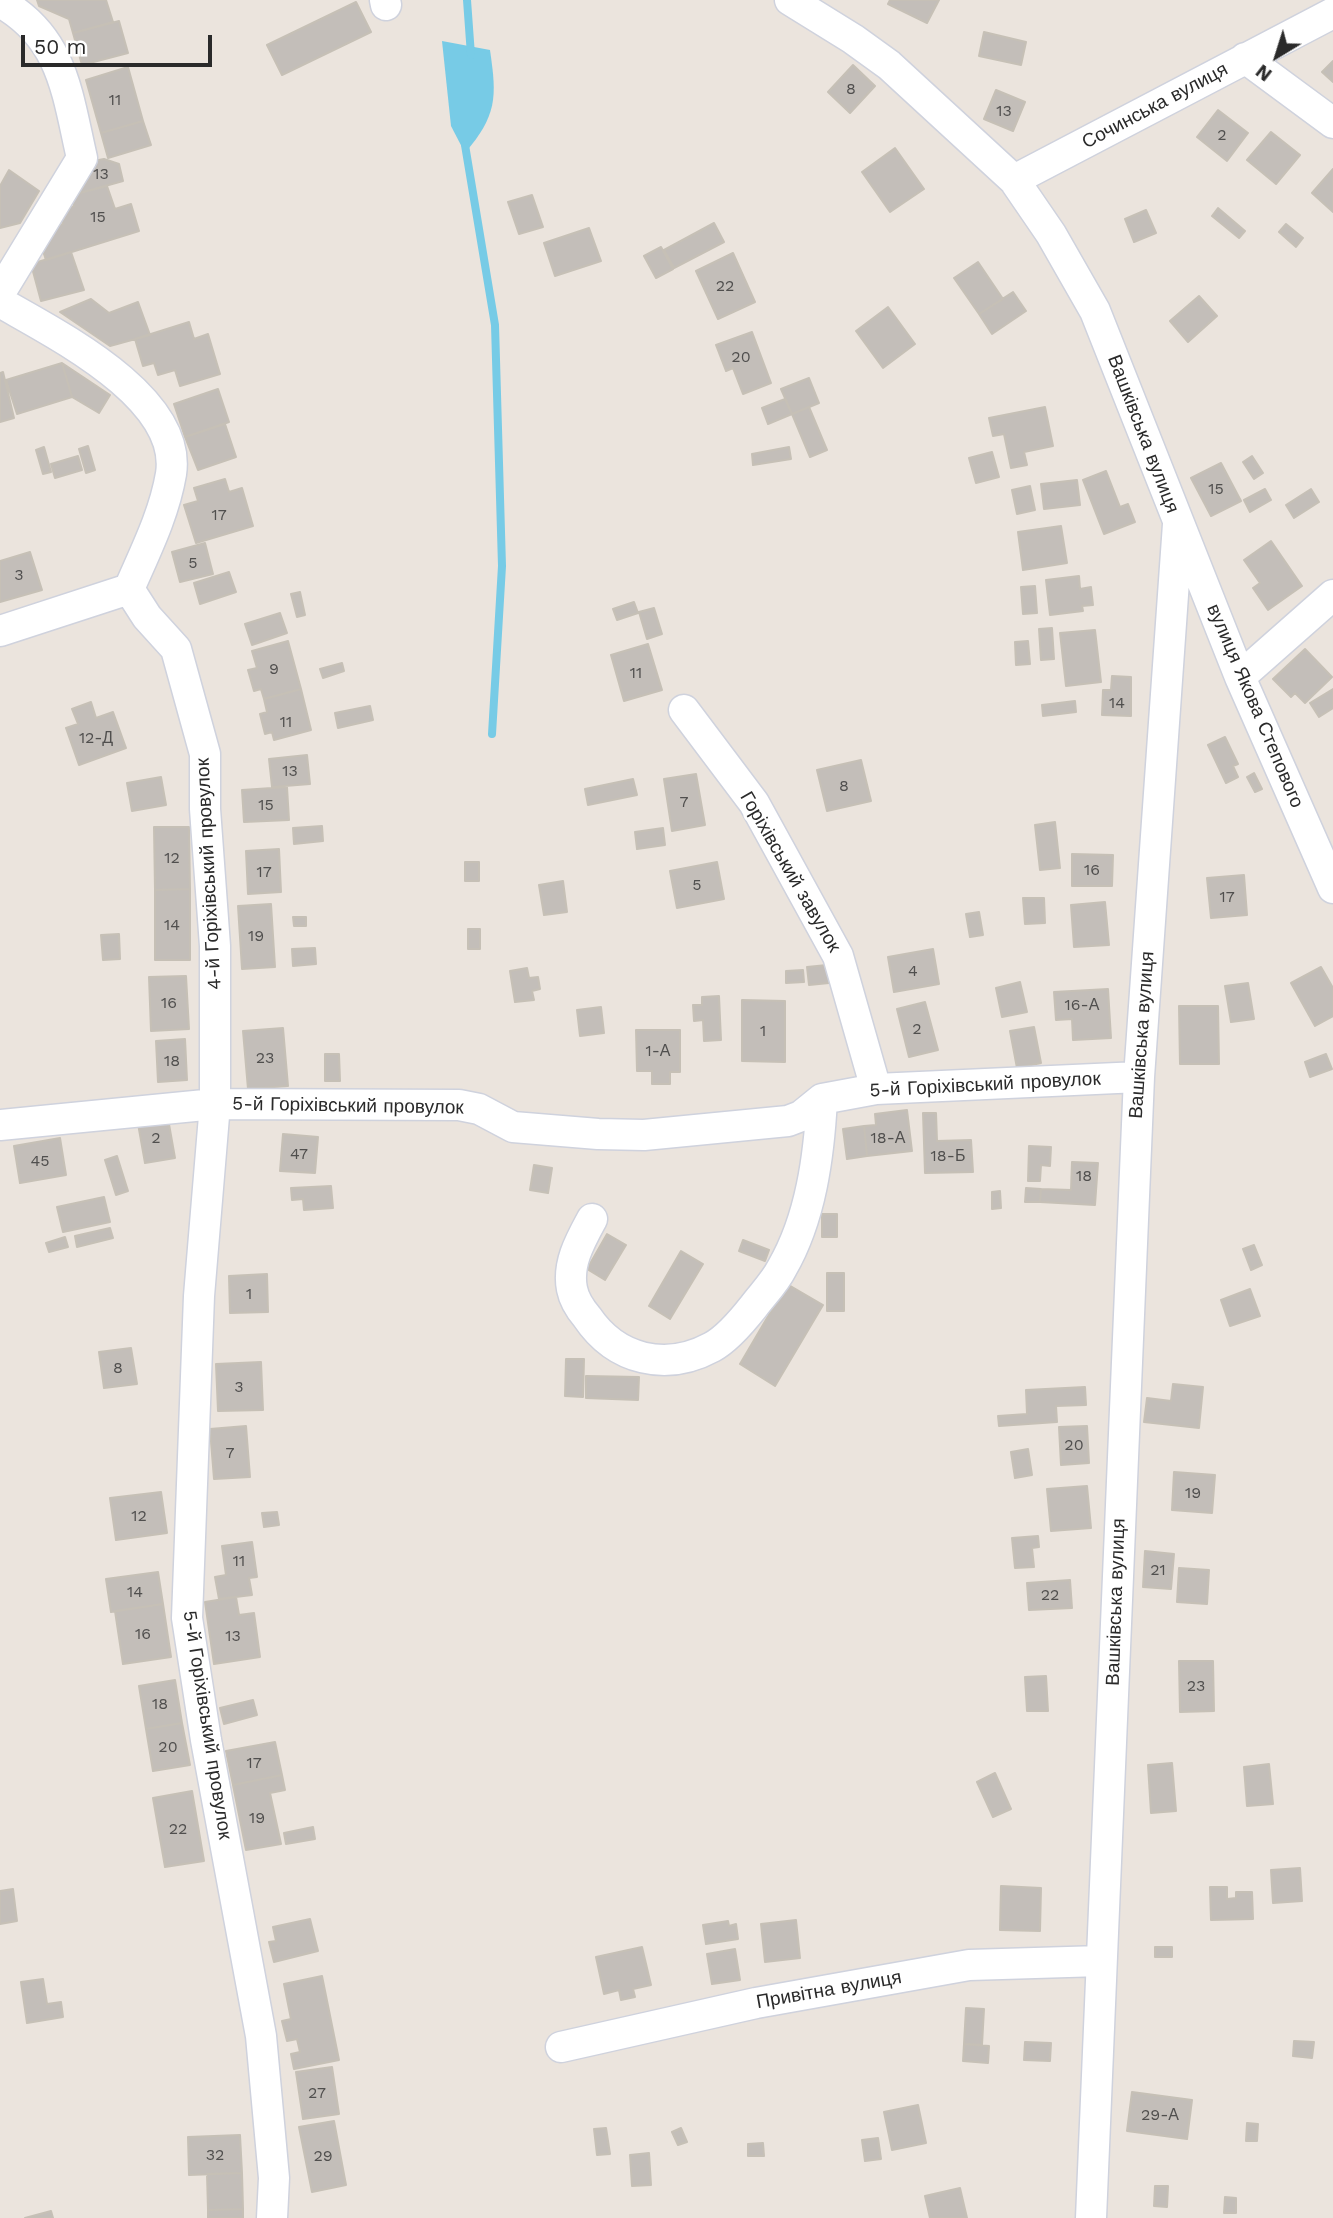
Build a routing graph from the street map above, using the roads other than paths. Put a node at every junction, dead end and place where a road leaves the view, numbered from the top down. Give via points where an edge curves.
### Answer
1 (790, 0) edge
2 (0, 2) edge
3 (1333, 13) edge
4 (1245, 58) junction
5 (1333, 123) edge
6 (1014, 180) junction
7 (0, 293) edge
8 (0, 302) edge
9 (1178, 524) junction
10 (129, 589) junction
11 (1333, 595) edge
12 (0, 631) edge
13 (1240, 677) junction
14 (684, 710) dead end
15 (1333, 888) edge
16 (1139, 1077) junction
17 (876, 1089) junction
18 (822, 1099) junction
19 (215, 1104) junction
20 (0, 1125) edge
21 (592, 1219) dead end
22 (1101, 1961) junction
23 (561, 2047) dead end
24 (272, 2218) edge
25 (1091, 2218) edge

1 - 6 street, Вашківська вулиця via 889,65
2 - 7 street via 25,16 62,69 82,158
3 - 4 street, Сочинська вулиця
4 - 5 street
4 - 6 street, Сочинська вулиця
6 - 9 street, Вашківська вулиця via 1095,311
8 - 10 street via 128,383 151,408 162,430 171,472 159,520
9 - 13 street, вулиця Якова Степового
9 - 16 street, Вашківська вулиця
10 - 12 street
10 - 19 street, 4-й Горіхівський провулок via 176,649 205,754 215,946
11 - 13 street
13 - 15 street, вулиця Якова Степового
14 - 17 street, Горіхівський завулок via 754,803 838,956
16 - 17 street, 5-й Горіхівський провулок
16 - 22 street, Вашківська вулиця
17 - 18 street, 5-й Горіхівський провулок
18 - 19 street, 5-й Горіхівський провулок via 788,1121 643,1135 513,1127 479,1109 459,1105
18 - 21 street via 820,1141 806,1209 782,1268 745,1317 714,1346 679,1360 650,1360 630,1355 595,1329 572,1290 575,1250
19 - 20 street, 5-й Горіхівський провулок
19 - 24 street, 5-й Горіхівський провулок via 199,1296 187,1618 261,2036 274,2178
22 - 23 street, Привітна вулиця via 970,1965 756,2003
22 - 25 street, Вашківська вулиця

